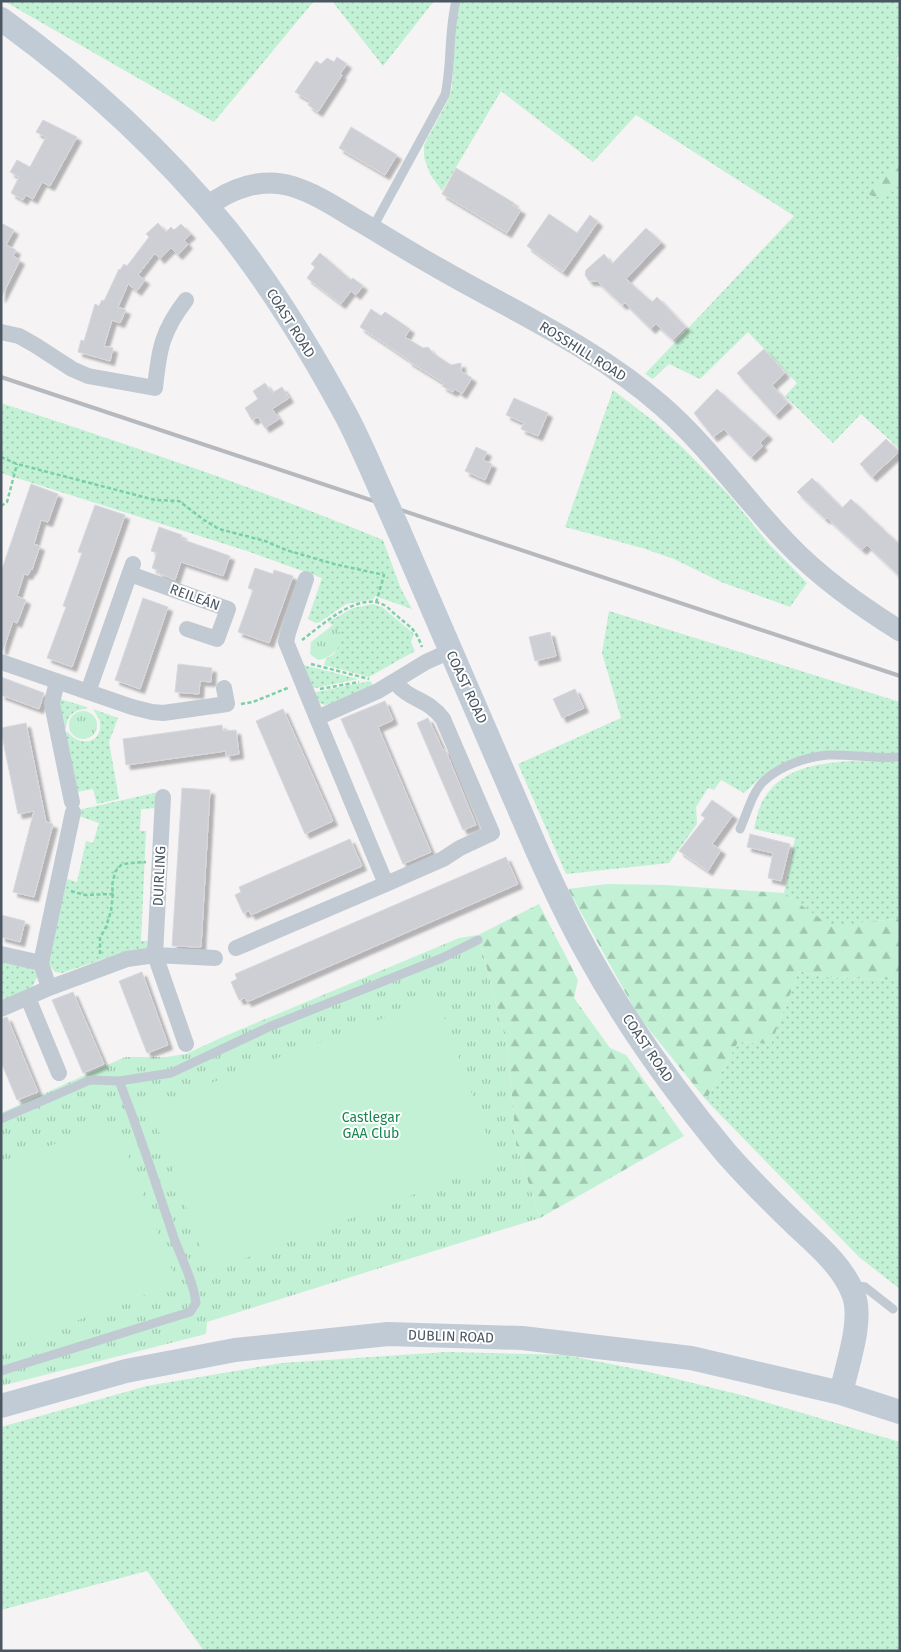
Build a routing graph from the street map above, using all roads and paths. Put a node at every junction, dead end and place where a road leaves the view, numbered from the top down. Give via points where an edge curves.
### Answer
1 (456, 1) edge
2 (1, 19) edge
3 (207, 207) junction
4 (372, 229) junction
5 (186, 300) dead end
6 (1, 332) edge
7 (1, 457) edge
8 (17, 464) junction
9 (1, 506) edge
10 (306, 579) dead end
11 (376, 603) junction
12 (187, 629) dead end
13 (900, 631) edge
14 (450, 651) junction
15 (290, 654) junction
16 (1, 662) edge
17 (426, 662) junction
18 (57, 681) junction
19 (395, 682) junction
20 (304, 687) junction
21 (224, 688) dead end
22 (88, 692) junction
23 (227, 704) junction
24 (317, 718) junction
25 (900, 757) edge
26 (163, 797) dead end
27 (740, 828) dead end
28 (160, 863) junction
29 (386, 884) junction
30 (57, 888) junction
31 (113, 894) junction
32 (478, 940) dead end
33 (236, 948) dead end
34 (1, 954) edge
35 (155, 955) junction
36 (92, 958) dead end
37 (215, 958) dead end
38 (41, 963) junction
39 (49, 988) junction
40 (28, 998) junction
41 (1, 1009) edge
42 (186, 1044) dead end
43 (59, 1073) dead end
44 (118, 1081) junction
45 (1, 1119) edge
46 (849, 1284) junction
47 (892, 1309) dead end
48 (1, 1371) edge
49 (841, 1393) junction
50 (1, 1406) edge
51 (900, 1412) edge

1 - 4 lane via 445,95
2 - 3 main road, COAST ROAD via 57,60 96,95
3 - 4 street, ROSSHILL ROAD via 237,190 276,183 321,198
3 - 14 main road, COAST ROAD, bridge via 247,256 301,337 349,420
4 - 13 street, ROSSHILL ROAD via 589,352 625,376 700,443 785,541 817,572
5 - 6 street via 168,325 161,342 155,388 88,376 18,336
7 - 8 path
8 - 9 path via 7,502
8 - 11 path via 155,500 180,501 220,529 324,561 384,575
10 - 15 street via 286,642
11 - 15 path via 361,603 341,611
11 - 17 path via 384,605 416,632
12 - 22 street, REILEÁN via 218,639 228,609 131,569
14 - 17 street
14 - 46 main road, COAST ROAD via 557,894 589,956 627,1018 728,1155 829,1258
15 - 20 street
15 - 20 path via 371,679
16 - 18 street
17 - 19 street
18 - 22 street
18 - 30 street via 52,703 73,807
19 - 24 street
19 - 29 street via 407,695 429,705 443,719 492,833 443,860
20 - 23 path via 240,705
20 - 24 street
21 - 23 street
22 - 23 street via 152,712 176,712
24 - 29 street
25 - 27 lane via 827,755 782,769 763,782
26 - 28 street, DUIRLING
28 - 31 path via 129,862 120,865 112,880
28 - 35 street, DUIRLING
29 - 33 street
30 - 31 path via 85,895
30 - 38 street
31 - 36 path via 109,919 100,938 100,955
32 - 44 lane via 442,958 271,1026 171,1073
34 - 38 street
35 - 37 street
35 - 39 street via 127,959
35 - 42 street, DUIRLING
38 - 39 street
39 - 40 street
40 - 41 street
40 - 43 street
44 - 45 lane via 90,1080
44 - 48 lane via 196,1303 190,1312
46 - 47 lane via 865,1287
46 - 49 main road, COAST ROAD via 854,1294 857,1322
49 - 50 main road, DUBLIN ROAD via 691,1358 522,1338 388,1334 235,1350 126,1371
49 - 51 main road, DUBLIN ROAD

